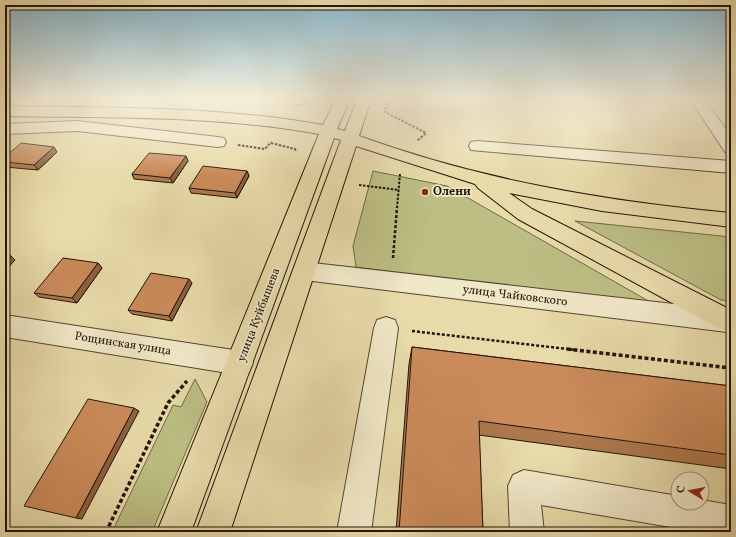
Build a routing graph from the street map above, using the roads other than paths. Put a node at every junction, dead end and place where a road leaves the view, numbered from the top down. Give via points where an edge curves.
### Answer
1 (287, 124) edge
2 (340, 124) edge
3 (347, 124) edge
4 (714, 124) edge
5 (5, 129) edge
6 (339, 135) junction
7 (218, 142) road end
8 (477, 146) dead end
9 (731, 148) edge
10 (731, 167) edge
11 (475, 178) junction
12 (731, 220) edge
13 (304, 271) junction
14 (729, 321) edge
15 (5, 326) edge
16 (386, 328) road end
17 (240, 363) junction
18 (731, 521) edge
19 (174, 532) edge
20 (212, 532) edge
21 (354, 532) edge
22 (527, 532) edge

1 - 6 main road, улица Чайковского
2 - 6 main road, улица Куйбышева
3 - 6 main road, улица Куйбышева
4 - 9 street
5 - 7 street via 77,126
6 - 11 main road, улица Чайковского
6 - 13 main road, улица Куйбышева
6 - 17 main road, улица Куйбышева
8 - 10 street
11 - 12 main road, улица Чайковского via 554,197
11 - 14 main road, улица Чайковского via 525,214
13 - 14 street, улица Чайковского
13 - 20 main road, улица Куйбышева
15 - 17 street, Рощинская улица
16 - 21 street
17 - 19 main road, улица Куйбышева
18 - 22 street via 524,486

